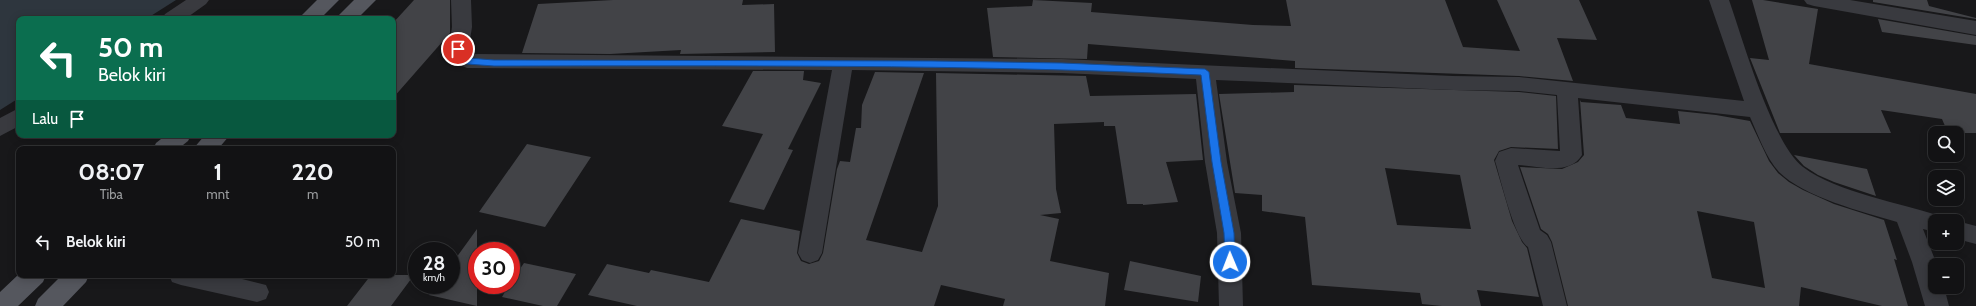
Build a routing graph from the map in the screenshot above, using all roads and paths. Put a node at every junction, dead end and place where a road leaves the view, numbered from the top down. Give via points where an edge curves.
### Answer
1 (199, 0) edge
2 (329, 0) edge
3 (366, 0) edge
4 (460, 0) edge
5 (1719, 0) edge
6 (1814, 0) edge
7 (1874, 5) edge
8 (176, 16) edge
9 (311, 16) edge
10 (348, 16) edge
11 (1976, 28) edge
12 (843, 63) junction
13 (1205, 72) junction
14 (1567, 90) junction
15 (1758, 111) junction
16 (16, 118) edge
17 (0, 128) edge
18 (177, 138) edge
19 (216, 138) edge
20 (167, 146) edge
21 (207, 146) edge
22 (1906, 215) junction
23 (1928, 221) edge
24 (1964, 232) edge
25 (1976, 235) edge
26 (810, 253) dead end
27 (31, 278) edge
28 (74, 278) edge
29 (194, 278) edge
30 (257, 292) dead end
31 (2, 306) edge
32 (47, 306) edge
33 (1230, 306) edge
34 (1555, 306) edge
35 (1938, 306) edge

1 - 8 street
2 - 9 main road
3 - 10 main road
4 - 12 street via 462,12 458,56 467,61
5 - 15 street
6 - 7 street
7 - 11 street
12 - 13 street via 1062,66
12 - 26 street
13 - 14 street via 1519,84
13 - 33 street via 1216,162 1229,233
14 - 15 street
14 - 34 street via 1571,155 1569,159 1511,156 1506,161 1528,230 1539,242
15 - 22 street via 1786,165 1798,176 1825,188
16 - 17 street
18 - 20 main road
19 - 21 main road
22 - 23 street
22 - 35 street
24 - 25 street
27 - 31 main road
28 - 32 main road
29 - 30 street

